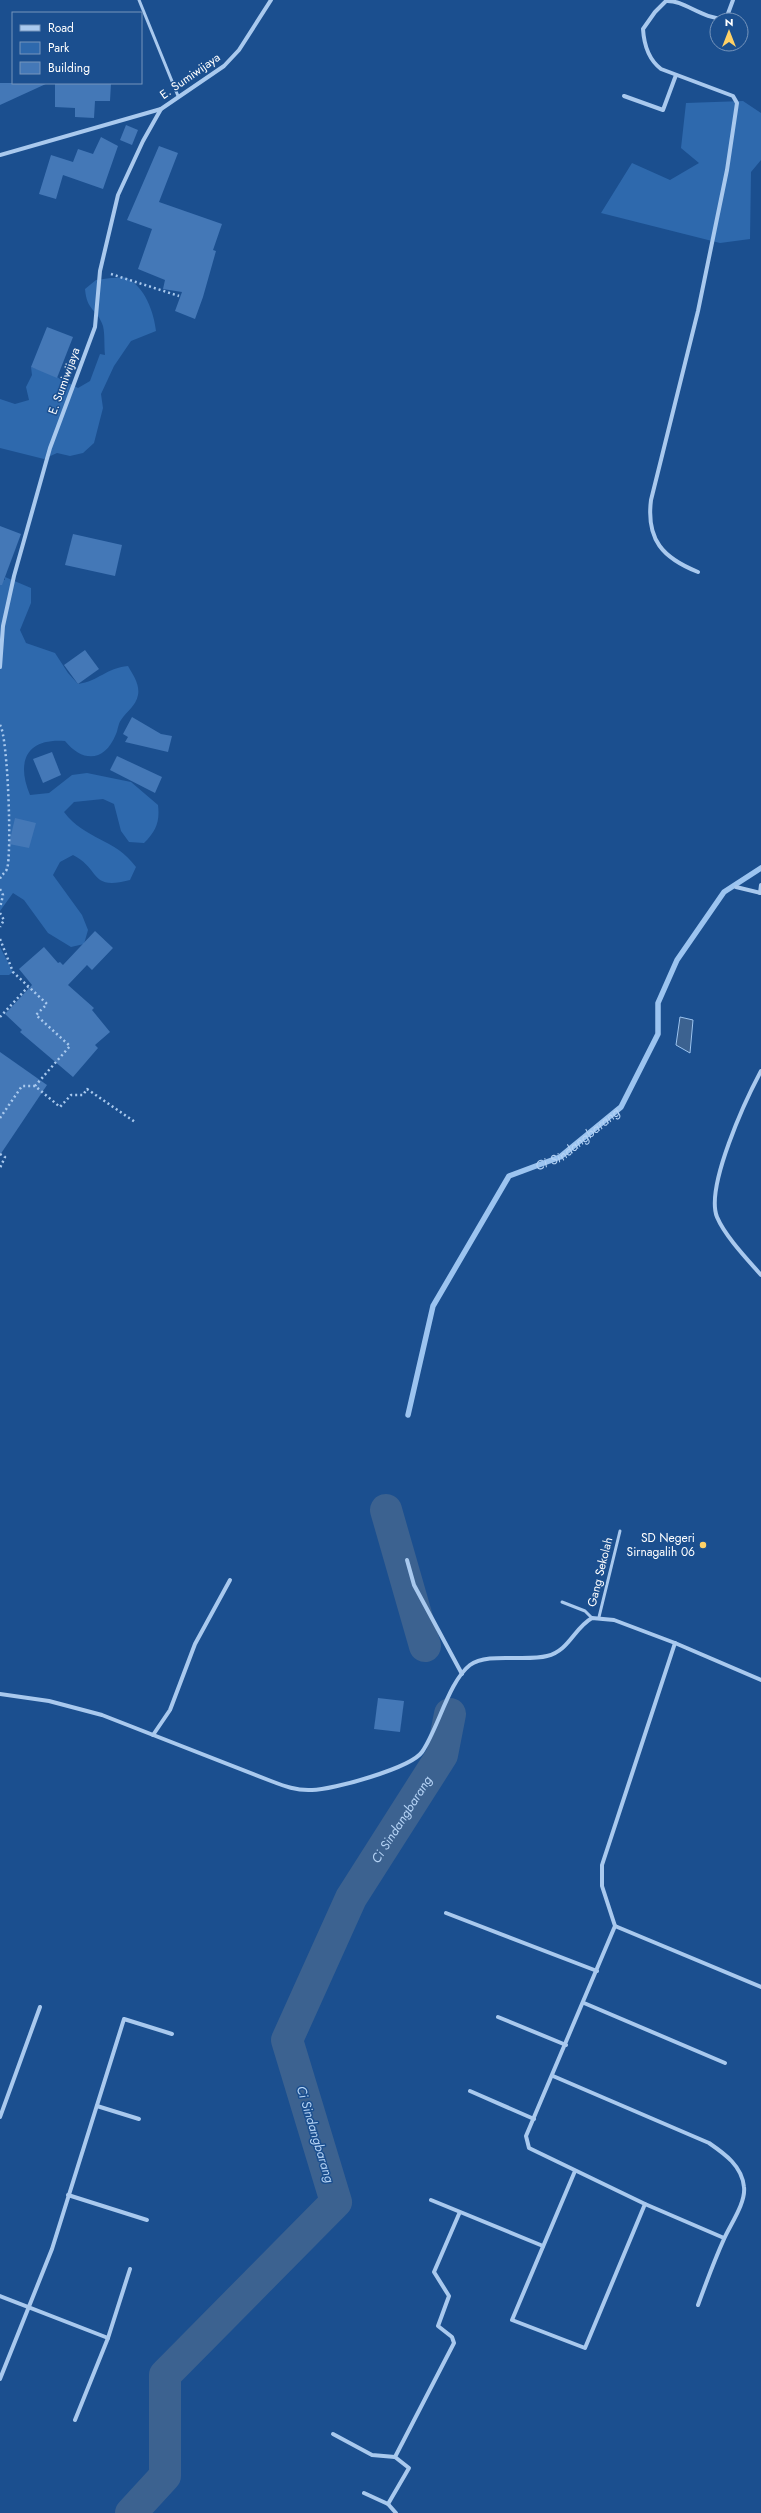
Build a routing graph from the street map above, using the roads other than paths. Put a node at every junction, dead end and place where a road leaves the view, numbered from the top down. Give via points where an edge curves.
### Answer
1 (139, 0) edge
2 (271, 0) edge
3 (733, 0) edge
4 (676, 75) junction
5 (178, 96) junction
6 (624, 96) dead end
7 (161, 109) junction
8 (0, 155) edge
9 (698, 572) dead end
10 (1, 626) edge
11 (0, 667) edge
12 (761, 885) edge
13 (736, 887) dead end
14 (760, 893) edge
15 (761, 1071) edge
16 (761, 1275) edge
17 (620, 1531) dead end
18 (407, 1560) dead end
19 (230, 1580) dead end
20 (562, 1602) dead end
21 (598, 1617) junction
22 (592, 1618) junction
23 (675, 1643) junction
24 (462, 1674) junction
25 (761, 1680) edge
26 (0, 1694) edge
27 (153, 1735) junction
28 (446, 1913) dead end
29 (615, 1926) junction
30 (597, 1971) junction
31 (761, 1987) edge
32 (584, 2003) junction
33 (40, 2007) dead end
34 (498, 2017) dead end
35 (172, 2034) dead end
36 (566, 2045) junction
37 (725, 2063) dead end
38 (553, 2076) junction
39 (470, 2091) dead end
40 (97, 2106) junction
41 (0, 2117) edge
42 (139, 2119) dead end
43 (534, 2119) junction
44 (574, 2171) junction
45 (68, 2195) junction
46 (431, 2200) dead end
47 (645, 2204) junction
48 (459, 2214) junction
49 (147, 2220) dead end
50 (724, 2238) junction
51 (543, 2246) junction
52 (130, 2269) dead end
53 (0, 2296) edge
54 (698, 2305) dead end
55 (28, 2308) junction
56 (108, 2338) junction
57 (0, 2379) edge
58 (75, 2420) dead end
59 (333, 2434) dead end
60 (395, 2457) junction
61 (364, 2493) dead end
62 (388, 2504) junction
63 (396, 2513) edge

1 - 5 lane
2 - 5 street, E. Sumiwijaya via 243,43 224,66
3 - 4 street via 726,18 707,17 671,1 666,1 655,12 643,29 646,50 654,64
4 - 6 street via 664,110
4 - 9 street via 733,96 737,103 727,170 698,311 648,518 659,545 668,556
5 - 7 street, E. Sumiwijaya
7 - 8 street, E. Sumiwijaya
7 - 10 street, E. Sumiwijaya via 118,195 100,270 95,327 50,448
10 - 11 street, E. Sumiwijaya
12 - 14 street
13 - 14 street
15 - 16 street via 735,1126 716,1188 714,1203 717,1217
17 - 21 lane, Gang Sekolah
18 - 24 street via 414,1585
19 - 27 street via 195,1644 170,1710
20 - 22 lane via 585,1611
21 - 22 street
21 - 23 street via 614,1620
22 - 24 street via 580,1627 557,1653 532,1658 483,1660 471,1664
23 - 25 street
23 - 29 street via 602,1865 602,1886
24 - 27 street via 420,1754 407,1765 330,1788 293,1789
26 - 27 street via 77,1708
28 - 30 street
29 - 30 street
29 - 31 street
30 - 32 street
32 - 36 street
32 - 37 street
33 - 41 street
34 - 36 street
35 - 40 street via 124,2019
36 - 38 street
38 - 43 street
38 - 50 street via 709,2144 727,2155 736,2165 744,2188 738,2213
39 - 43 street
40 - 42 street
40 - 45 street
43 - 44 street via 526,2136 529,2148
44 - 47 street
44 - 51 street
45 - 49 street
45 - 55 street via 52,2249
46 - 48 street
47 - 50 street
47 - 51 street via 585,2348 512,2320
48 - 51 street
48 - 60 street via 434,2272 449,2296 438,2326 452,2336 454,2343
50 - 54 street
52 - 56 street
53 - 55 street
55 - 56 street
55 - 57 street
56 - 58 street
59 - 60 street via 372,2455
60 - 62 street via 409,2468
61 - 62 street
62 - 63 street

